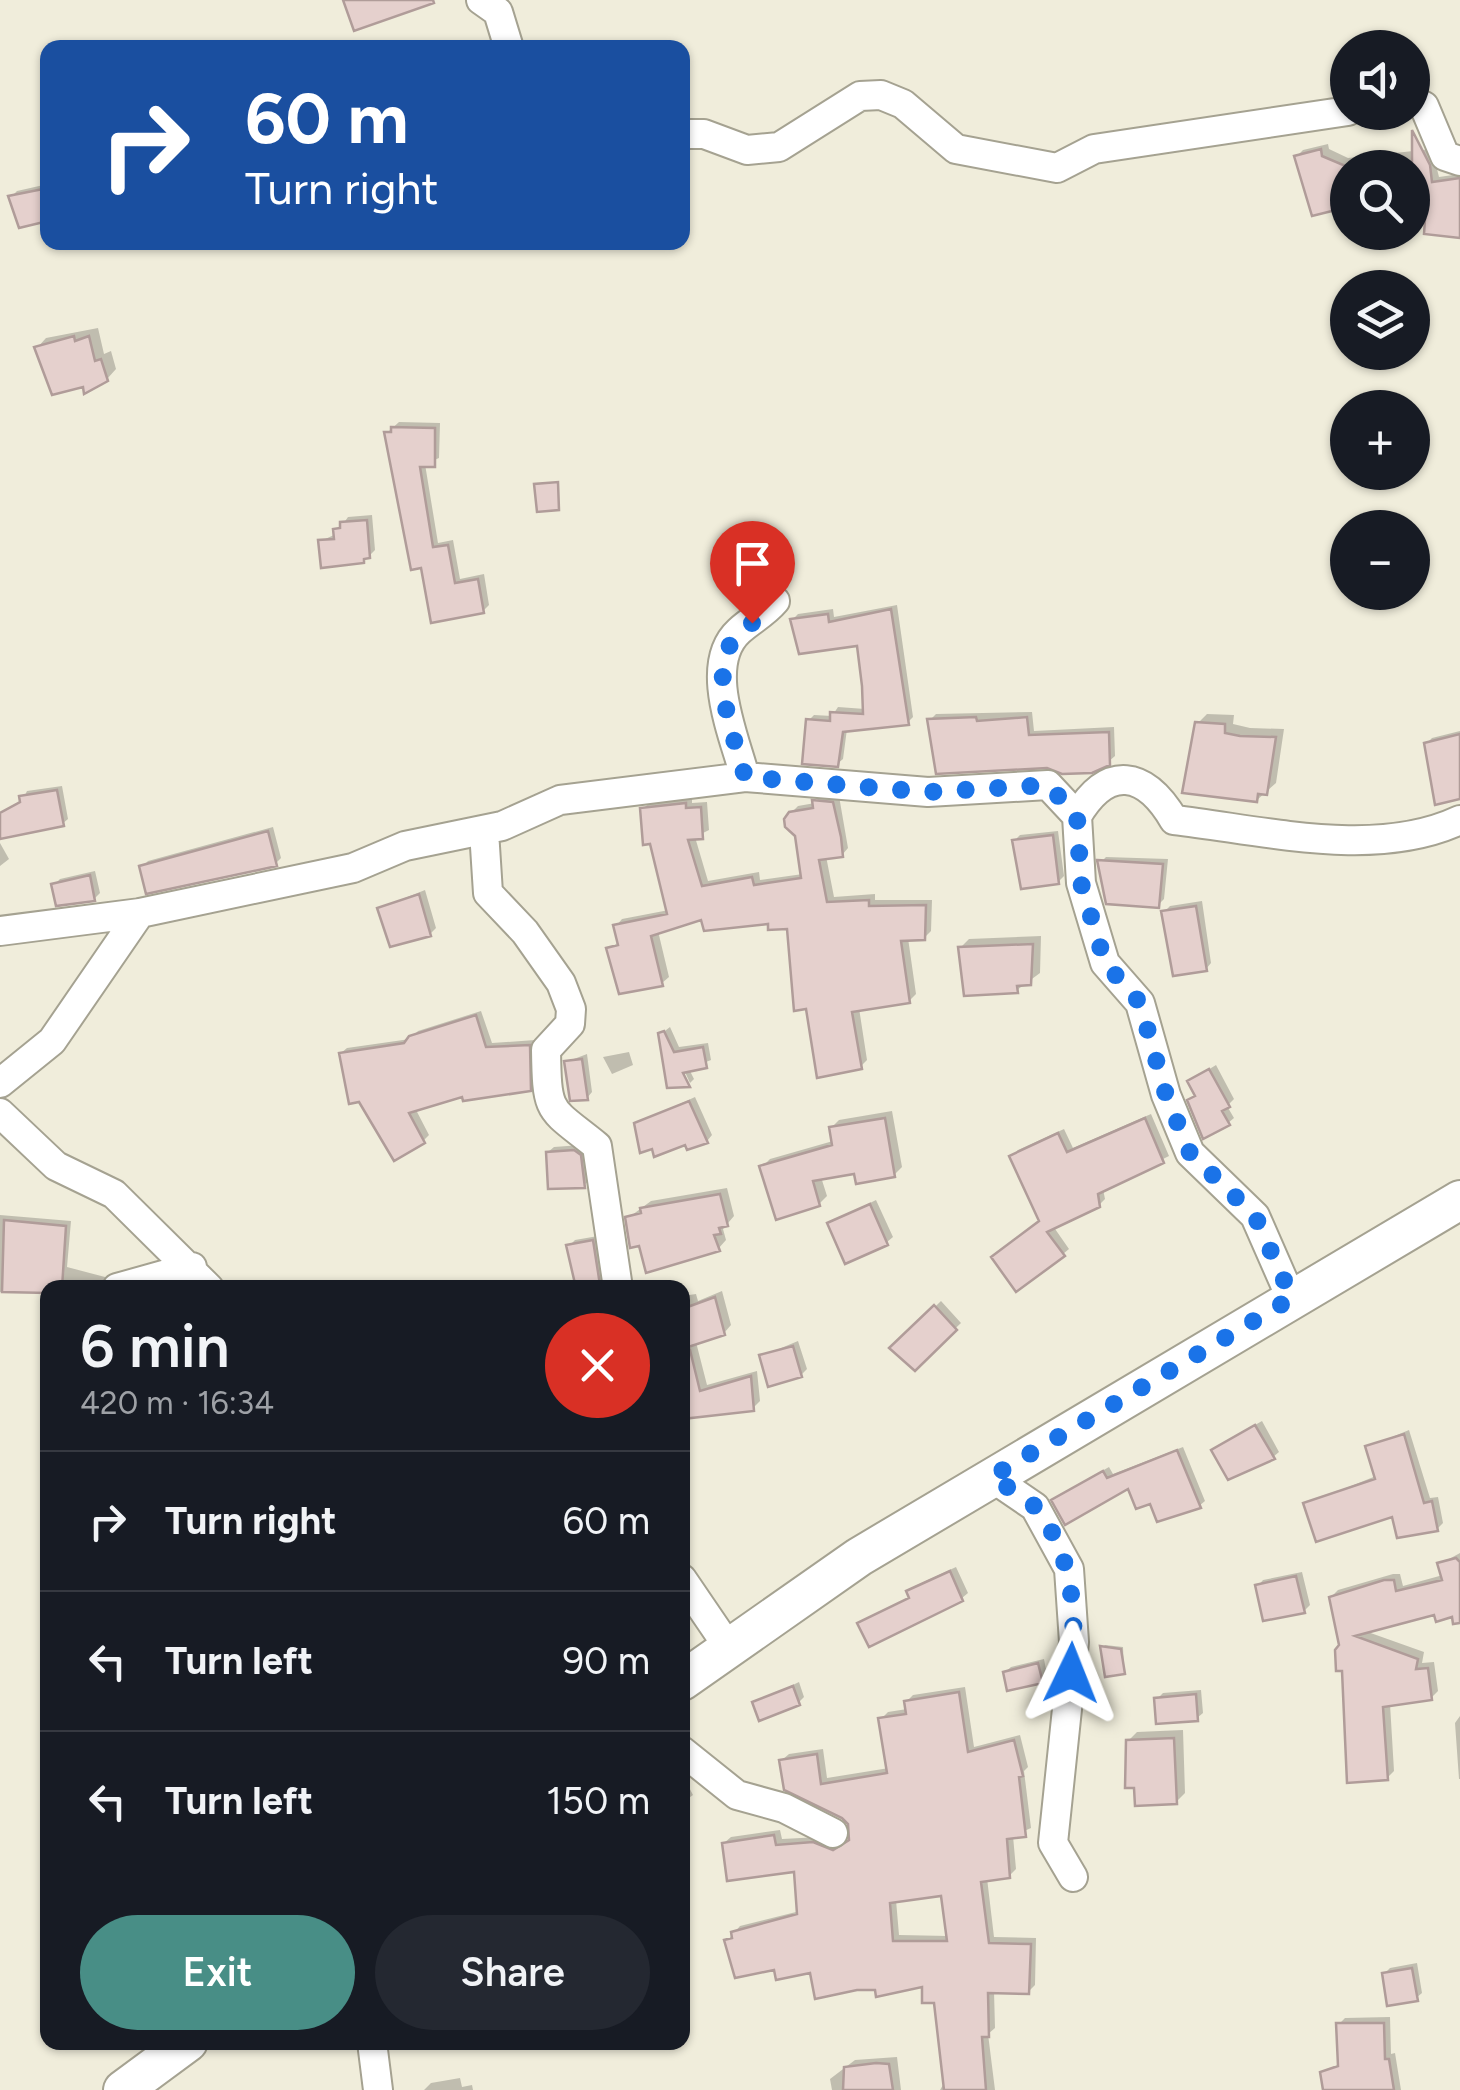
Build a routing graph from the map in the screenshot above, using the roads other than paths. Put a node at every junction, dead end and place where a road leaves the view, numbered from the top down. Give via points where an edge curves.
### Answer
1 (482, 0) edge
2 (507, 40) edge
3 (1330, 114) edge
4 (1430, 120) edge
5 (690, 134) edge
6 (1460, 161) edge
7 (776, 601) dead end
8 (745, 777) junction
9 (1077, 816) junction
10 (1460, 820) edge
11 (484, 831) junction
12 (140, 913) junction
13 (0, 931) edge
14 (0, 1084) edge
15 (0, 1113) edge
16 (1460, 1200) edge
17 (200, 1277) edge
18 (617, 1280) edge
19 (1292, 1298) junction
20 (991, 1477) junction
21 (690, 1591) edge
22 (729, 1648) junction
23 (690, 1675) edge
24 (690, 1757) edge
25 (834, 1833) dead end
26 (1073, 1877) dead end
27 (177, 2050) edge
28 (373, 2050) edge
29 (122, 2090) edge
30 (378, 2090) edge

1 - 2 street via 498,12
3 - 5 street via 1110,146 1057,168 956,149 881,94 860,96 779,147 748,150
4 - 6 street via 1445,156
7 - 8 street via 739,630 724,658 724,689
8 - 9 street via 928,792 1048,785
8 - 11 street via 560,800
9 - 10 street via 1090,793 1112,780 1135,781 1160,795 1174,820 1375,838 1435,832
9 - 19 street via 1081,883 1105,963 1140,1003 1190,1153 1255,1216
11 - 12 street via 405,846 353,868
11 - 18 street via 488,893 541,953 571,1009 570,1024 546,1050 548,1100 563,1124 597,1146
12 - 13 street
12 - 14 street via 52,1041
15 - 17 street via 56,1166 114,1194
16 - 19 main road
19 - 20 main road
20 - 22 main road via 859,1557
20 - 26 street via 1035,1506 1069,1569 1074,1642 1053,1843
21 - 22 street
22 - 23 main road
24 - 25 street via 737,1795 784,1808
27 - 29 main road
28 - 30 street

